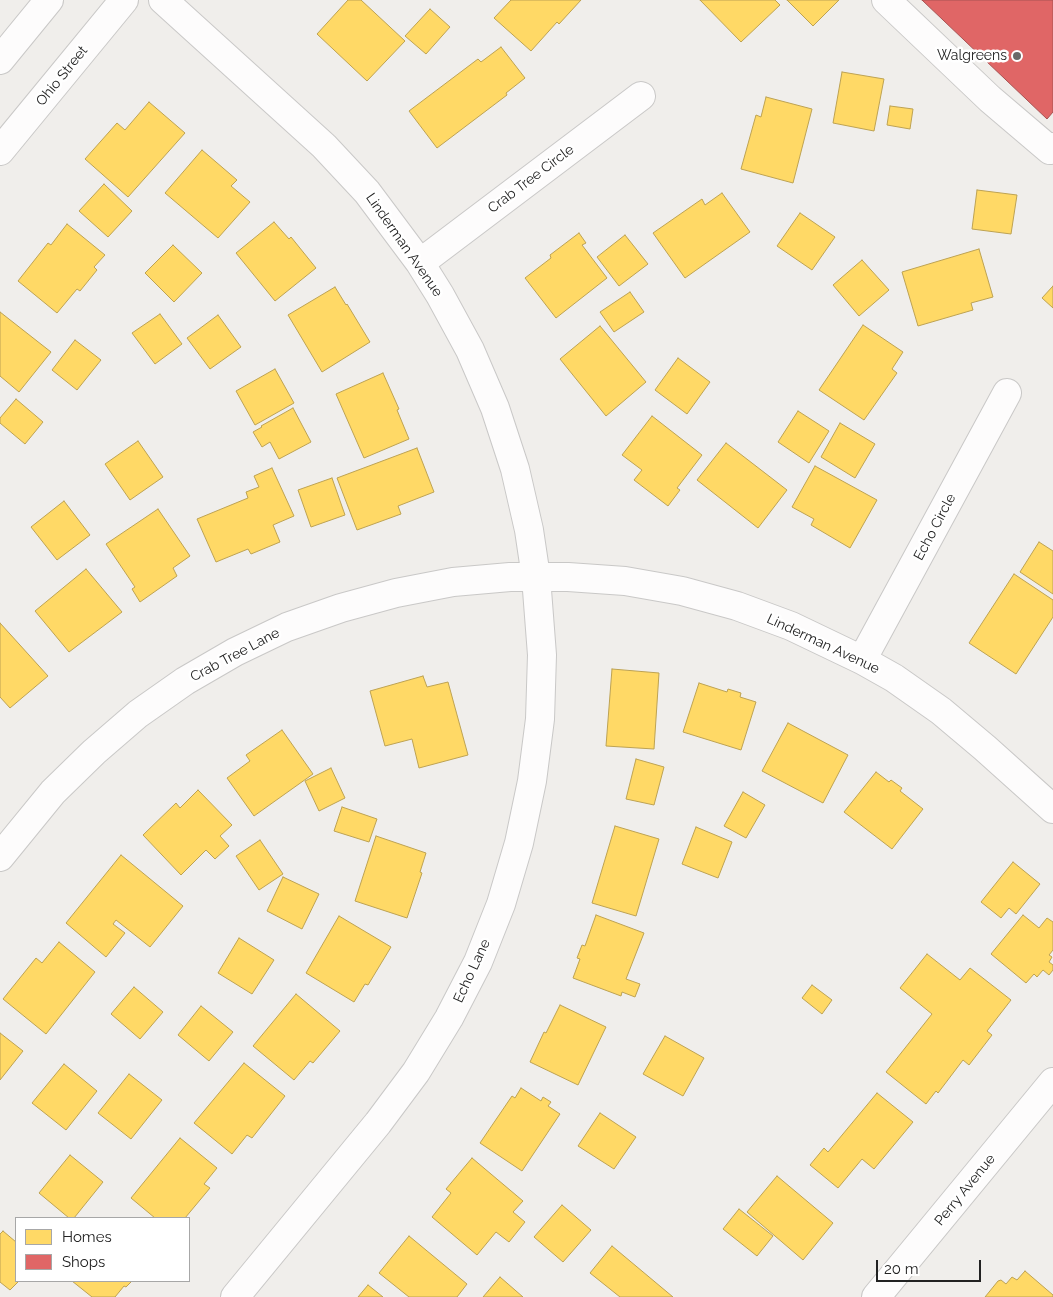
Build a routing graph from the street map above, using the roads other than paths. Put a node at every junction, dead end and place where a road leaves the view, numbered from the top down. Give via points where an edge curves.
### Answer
1 (49, 0) edge
2 (124, 0) edge
3 (163, 0) edge
4 (886, 0) edge
5 (0, 60) edge
6 (641, 96) dead end
7 (1053, 147) edge
8 (0, 151) edge
9 (420, 263) junction
10 (1007, 393) dead end
11 (536, 577) junction
12 (862, 660) junction
13 (1053, 809) edge
14 (0, 857) edge
15 (1053, 1082) edge
16 (235, 1297) edge
17 (876, 1297) edge

1 - 5 street
2 - 8 street, Ohio Street
3 - 9 street, Linderman Avenue via 324,146 367,192
4 - 7 street via 990,99 1050,150
6 - 9 street, Crab Tree Circle
9 - 11 street, Linderman Avenue via 470,350 495,408 517,477
10 - 12 street, Echo Circle
11 - 12 street, Linderman Avenue via 625,581 682,591 738,606 791,626
11 - 14 street, Crab Tree Lane via 453,582 396,593 286,627 235,652 138,714 94,752 54,792
11 - 16 street, Echo Lane via 542,655 540,719 532,782 501,904 478,962 416,1072
12 - 13 street, Linderman Avenue via 941,711
15 - 17 street, Perry Avenue

